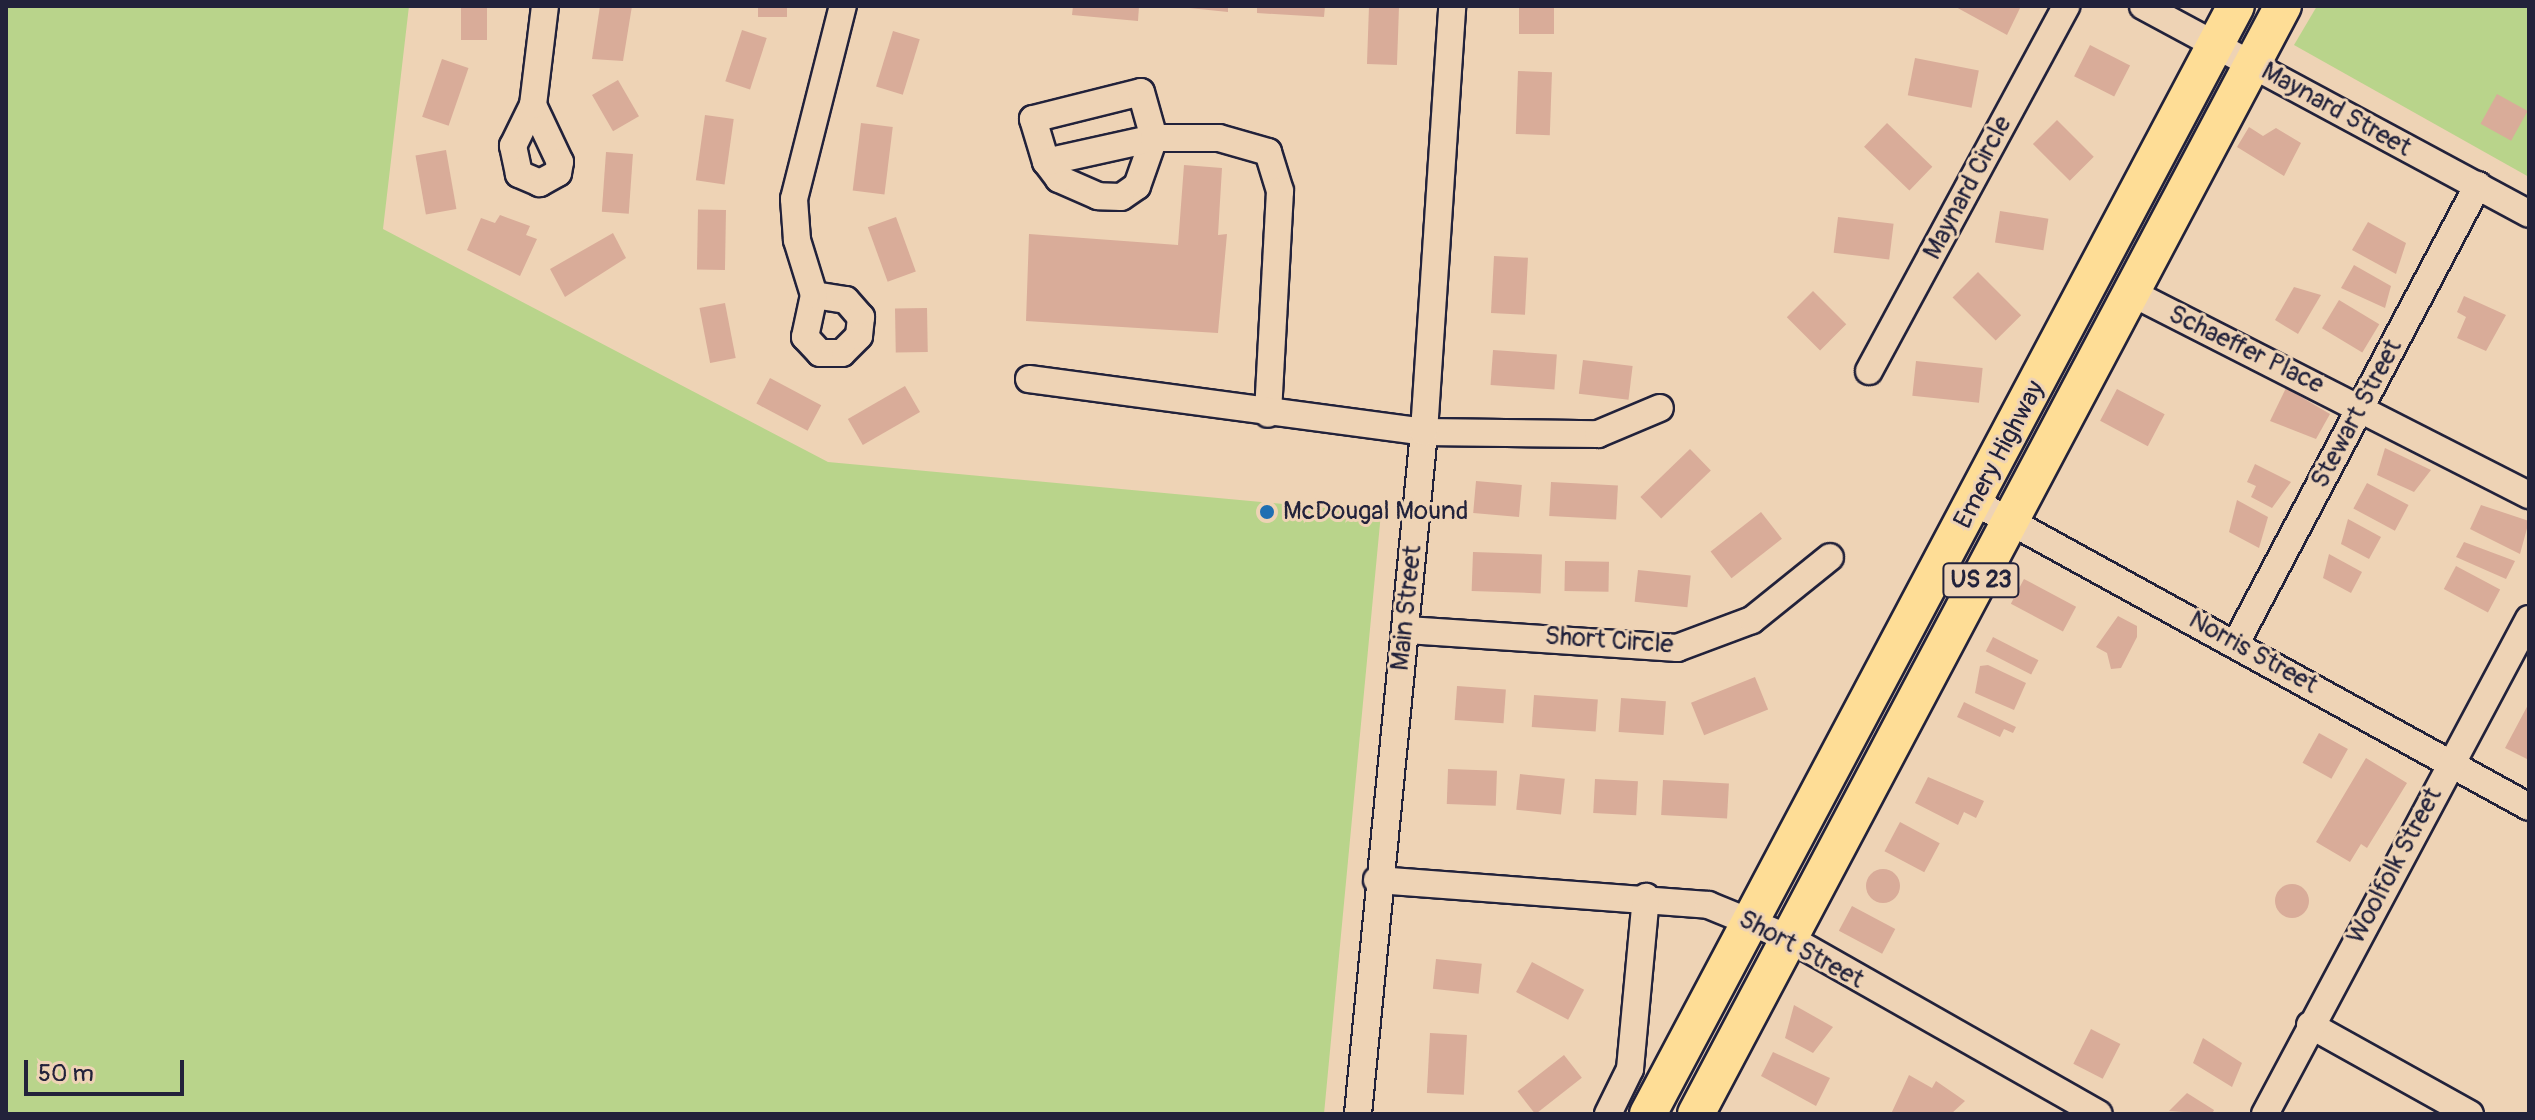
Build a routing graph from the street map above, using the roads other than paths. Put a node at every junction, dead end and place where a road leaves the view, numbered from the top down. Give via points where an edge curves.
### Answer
1 (545, 6) edge
2 (843, 6) edge
3 (1452, 6) edge
4 (2066, 6) edge
5 (2143, 6) edge
6 (2236, 6) edge
7 (2283, 6) edge
8 (2217, 46) junction
9 (2253, 65) junction
10 (533, 105) dead end
11 (1154, 138) junction
12 (1046, 162) junction
13 (2478, 185) junction
14 (2529, 214) edge
15 (2134, 294) junction
16 (814, 295) dead end
17 (1869, 371) dead end
18 (1029, 379) dead end
19 (2361, 406) junction
20 (1660, 408) dead end
21 (1268, 414) junction
22 (1424, 432) junction
23 (2529, 495) edge
24 (1975, 502) junction
25 (2012, 522) junction
26 (1830, 557) dead end
27 (2529, 619) edge
28 (1407, 630) junction
29 (2236, 643) junction
30 (2450, 763) junction
31 (2529, 807) edge
32 (1377, 880) junction
33 (1646, 897) junction
34 (1751, 919) junction
35 (1789, 938) junction
36 (2310, 1025) junction
37 (1358, 1114) edge
38 (1608, 1114) edge
39 (1648, 1114) edge
40 (1696, 1114) edge
41 (2099, 1114) edge
42 (2265, 1114) edge
43 (2470, 1114) edge

1 - 10 street
2 - 16 street via 794,199 797,240
3 - 22 street, Main Street
4 - 17 street, Maynard Circle
5 - 8 street, Maynard Street
6 - 8 highway, Emery Highway / US 23
7 - 9 highway, Emery Highway / US 23
8 - 9 street, Maynard Street
8 - 24 highway, Emery Highway / US 23
9 - 13 street, Maynard Street
9 - 15 highway, Emery Highway / US 23
11 - 12 street
11 - 12 street via 1147,171 1121,197 1076,189
11 - 12 street via 1141,92 1033,119
11 - 21 street via 1251,143 1277,164
13 - 14 street, Maynard Street
13 - 19 street, Stewart Street
15 - 19 street, Schaeffer Place
15 - 25 highway, Emery Highway / US 23
18 - 21 street
19 - 23 street, Schaeffer Place
19 - 29 street, Stewart Street
20 - 22 street via 1598,434
21 - 22 street
22 - 28 street, Main Street
24 - 25 street, Norris Street
24 - 34 highway, Emery Highway / US 23
25 - 29 street, Norris Street
25 - 35 highway, Emery Highway / US 23
26 - 28 street, Short Circle via 1752,620 1677,648
27 - 30 street, Woolfolk Street
28 - 32 street, Main Street
29 - 30 street, Norris Street
30 - 31 street, Norris Street
30 - 36 street, Woolfolk Street
32 - 33 street, Short Street
32 - 37 street, Main Street
33 - 34 street, Short Street
33 - 38 street via 1630,1069
34 - 35 street, Short Street
34 - 39 highway, Emery Highway / US 23
35 - 40 highway, Emery Highway / US 23
35 - 41 street, Short Street
36 - 42 street, Woolfolk Street
36 - 43 street

